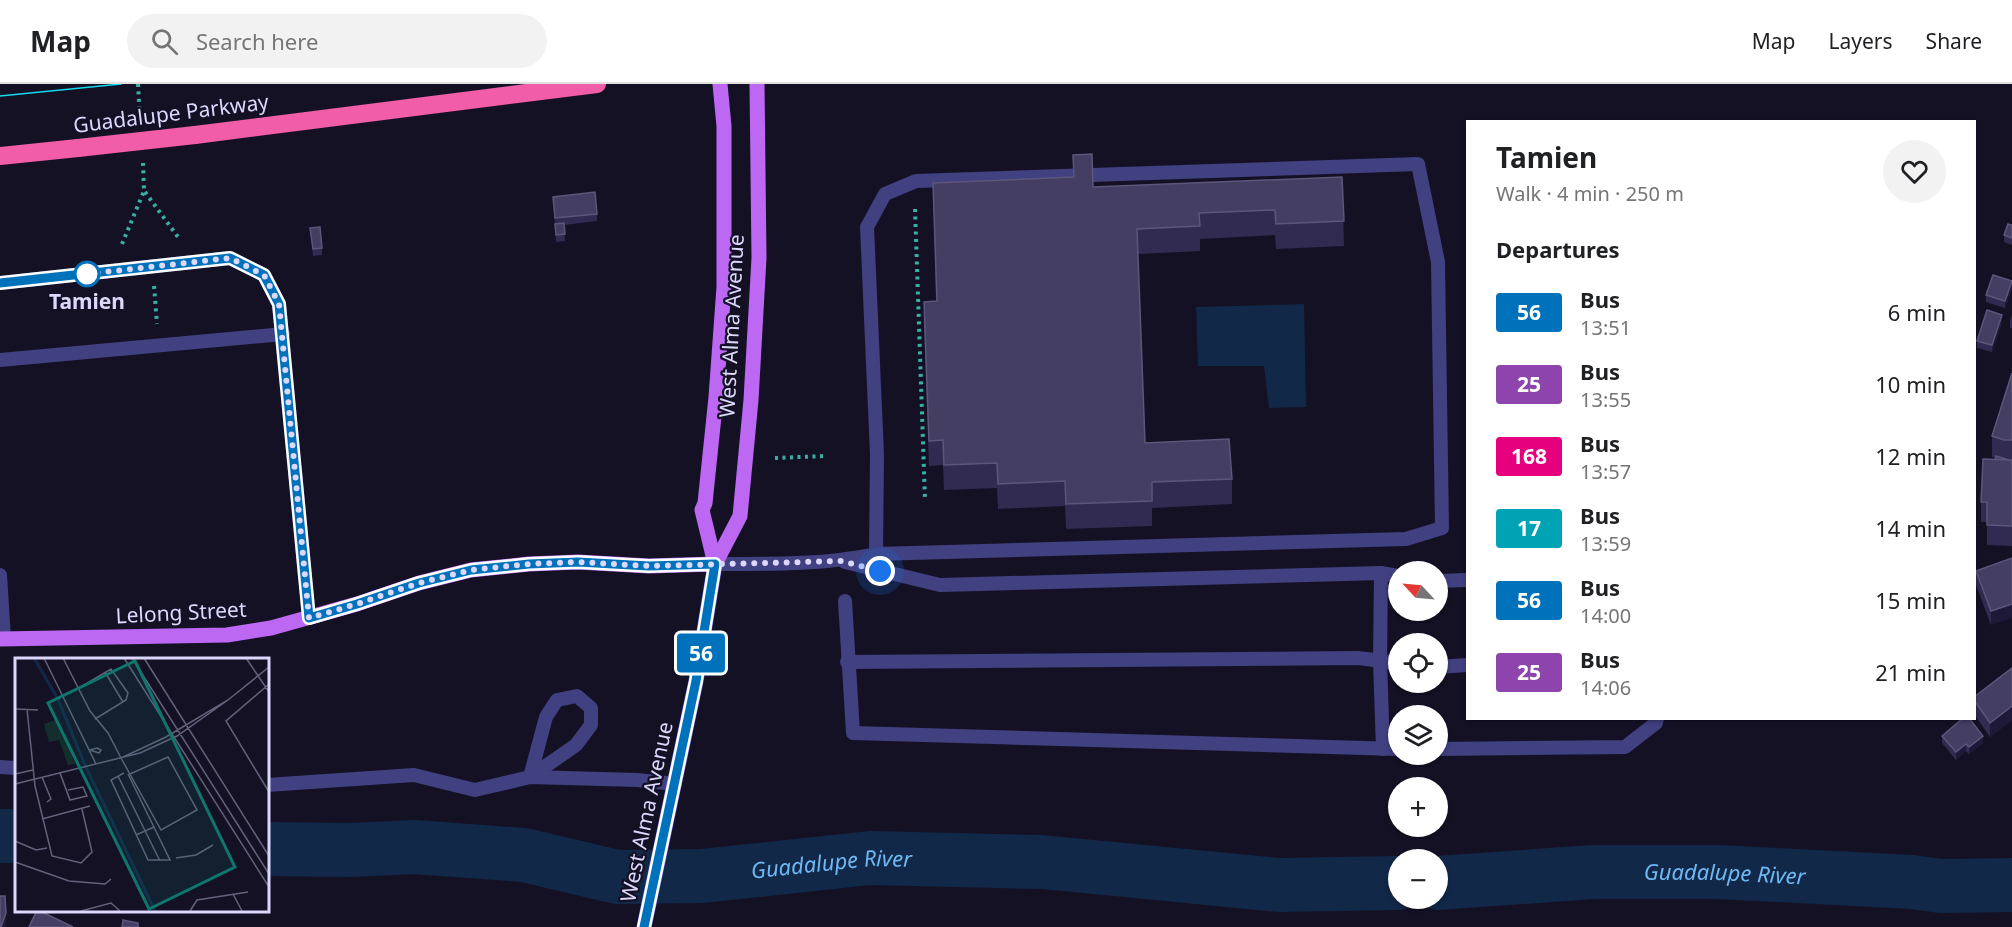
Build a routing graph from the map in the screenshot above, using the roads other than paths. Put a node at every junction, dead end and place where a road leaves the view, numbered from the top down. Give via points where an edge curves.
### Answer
1 (597, 84) edge
2 (720, 84) edge
3 (758, 84) edge
4 (0, 156) edge
5 (0, 283) edge
6 (283, 334) junction
7 (0, 360) edge
8 (876, 554) junction
9 (841, 561) junction
10 (715, 564) junction
11 (1382, 573) junction
12 (1388, 574) edge
13 (0, 575) edge
14 (1466, 580) edge
15 (1448, 581) edge
16 (845, 601) dead end
17 (309, 618) junction
18 (2, 639) edge
19 (1380, 661) junction
20 (847, 662) junction
21 (1388, 662) edge
22 (1448, 666) edge
23 (1466, 666) edge
24 (1657, 720) edge
25 (1448, 748) edge
26 (1383, 749) junction
27 (1388, 749) edge
28 (0, 767) edge
29 (15, 768) edge
30 (530, 777) junction
31 (268, 785) edge
32 (673, 791) junction
33 (644, 927) edge

1 - 4 highway, Guadalupe Parkway, bridge
2 - 10 main road, West Alma Avenue via 724,126 724,287 717,397 702,510
3 - 10 main road, West Alma Avenue via 759,258 751,400 740,516
5 - 6 lane via 230,258 264,275 279,304
6 - 7 lane
6 - 17 lane
8 - 8 lane via 1406,539 1442,528 1438,272 1418,164 916,181 885,194 867,227 877,454
8 - 9 lane
9 - 10 lane
9 - 11 lane via 940,585
10 - 17 main road, Lelong Street via 578,562 471,570
10 - 32 main road, West Alma Avenue
11 - 12 lane
11 - 19 lane
13 - 18 lane
14 - 15 lane
16 - 20 lane
17 - 18 main road, Lelong Street via 227,635
19 - 20 lane via 1347,658
19 - 21 lane
19 - 26 lane
20 - 26 lane via 853,733
22 - 23 lane
24 - 25 lane via 1625,747
26 - 27 lane
28 - 29 lane
30 - 30 lane via 546,717 557,700 577,696 591,708 591,725 576,745
30 - 31 lane via 475,790 414,775
30 - 32 lane via 627,780
32 - 33 main road, West Alma Avenue

